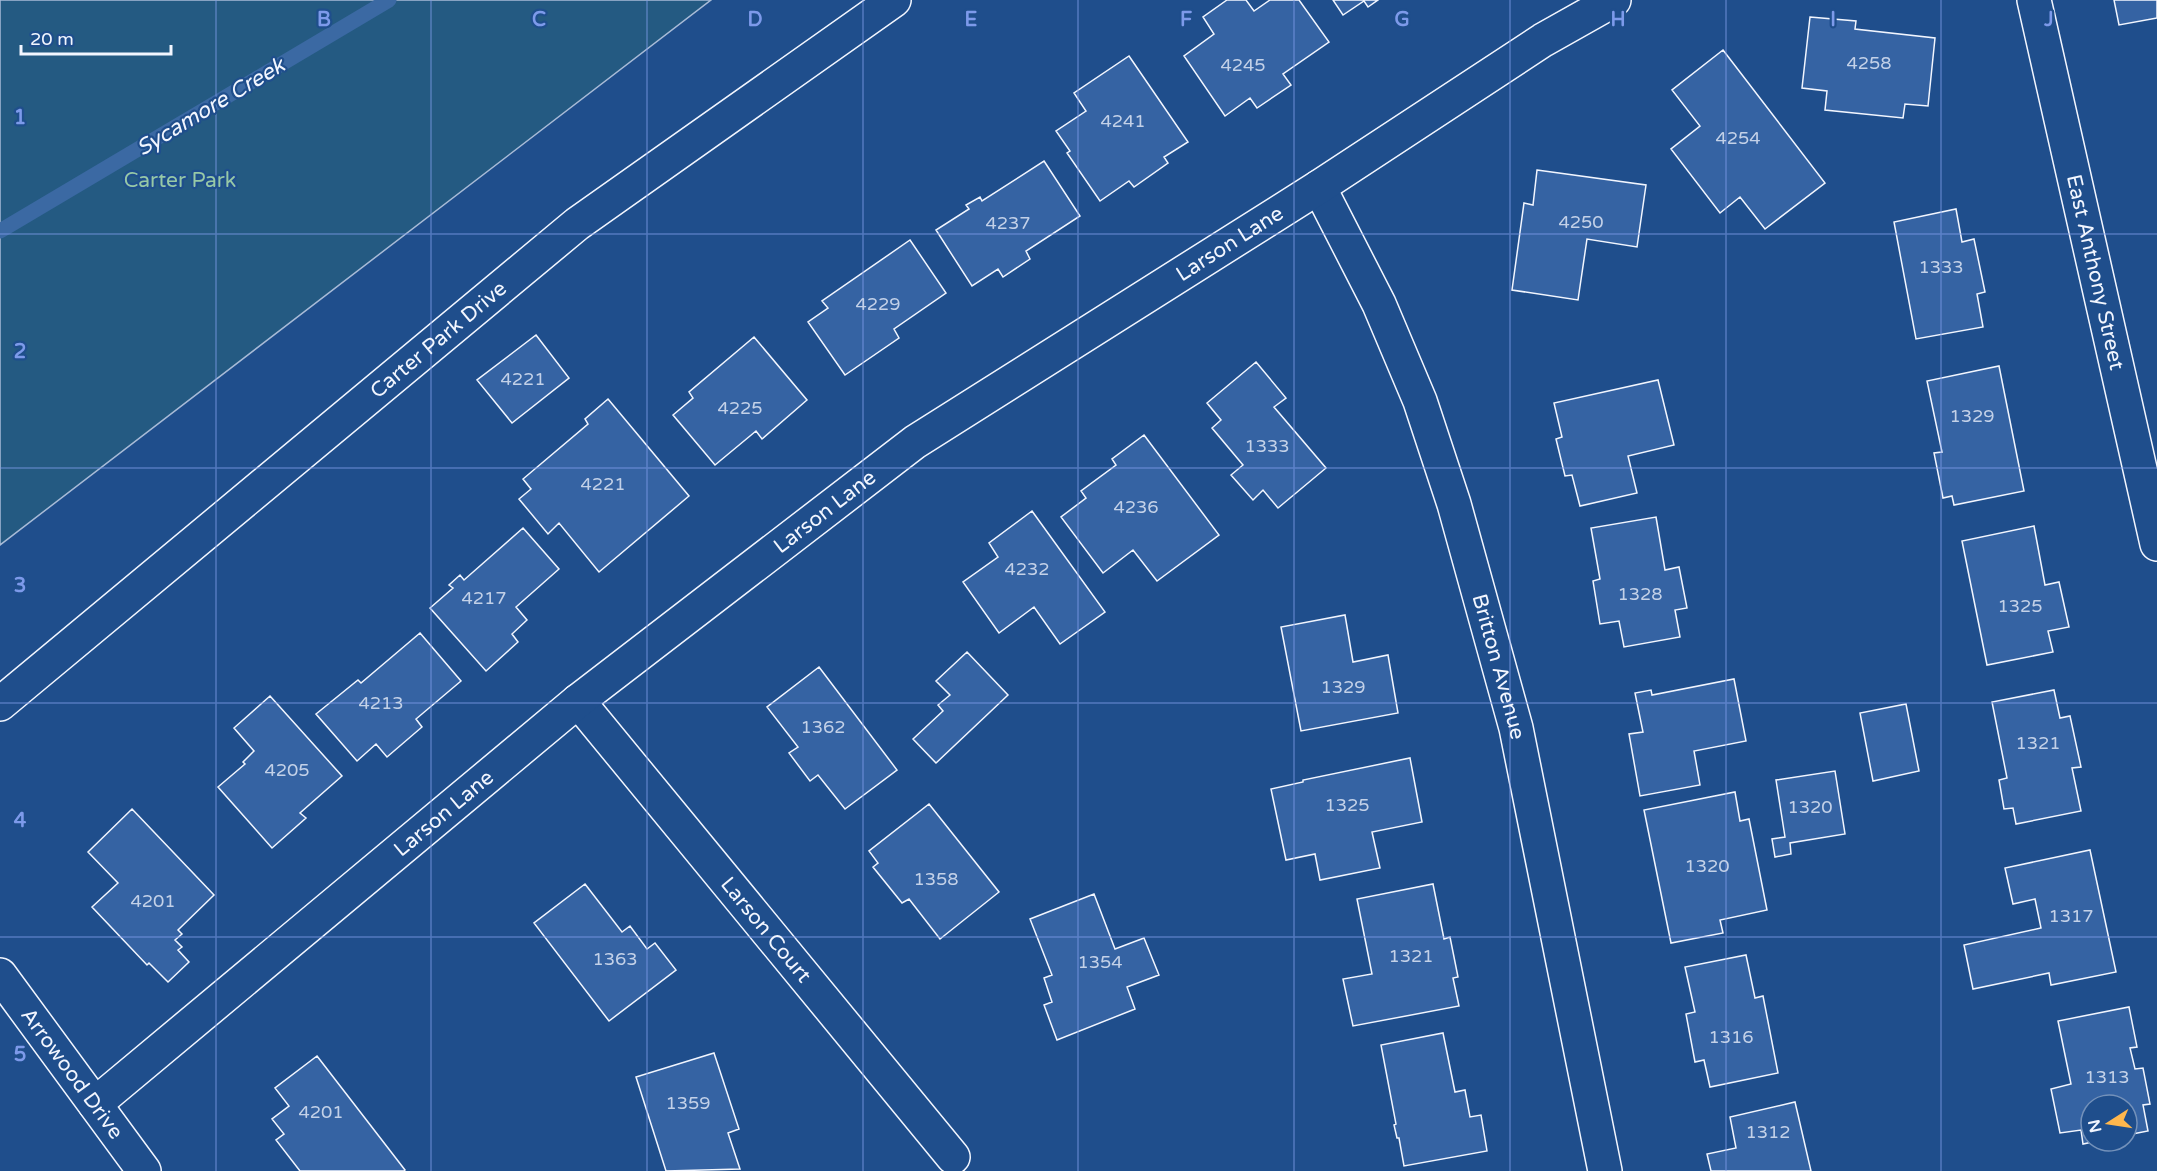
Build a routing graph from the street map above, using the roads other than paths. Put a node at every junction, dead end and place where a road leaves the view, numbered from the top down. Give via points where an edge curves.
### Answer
1 (894, 0) edge
2 (1614, 0) edge
3 (2034, 0) edge
4 (1319, 186) junction
5 (2157, 544) edge
6 (578, 701) junction
7 (0, 704) edge
8 (0, 975) edge
9 (95, 1104) junction
10 (952, 1157) dead end
11 (144, 1171) edge
12 (1605, 1171) edge

1 - 7 street, Carter Park Drive via 577,224
2 - 4 street, Larson Lane via 1543,40
3 - 5 street, East Anthony Street
4 - 6 street, Larson Lane via 915,442
4 - 12 street, Britton Avenue via 1379,304 1420,401 1454,504 1516,728
6 - 9 street, Larson Lane
6 - 10 street, Larson Court
8 - 9 street, Arrowood Drive
9 - 11 street, Arrowood Drive

